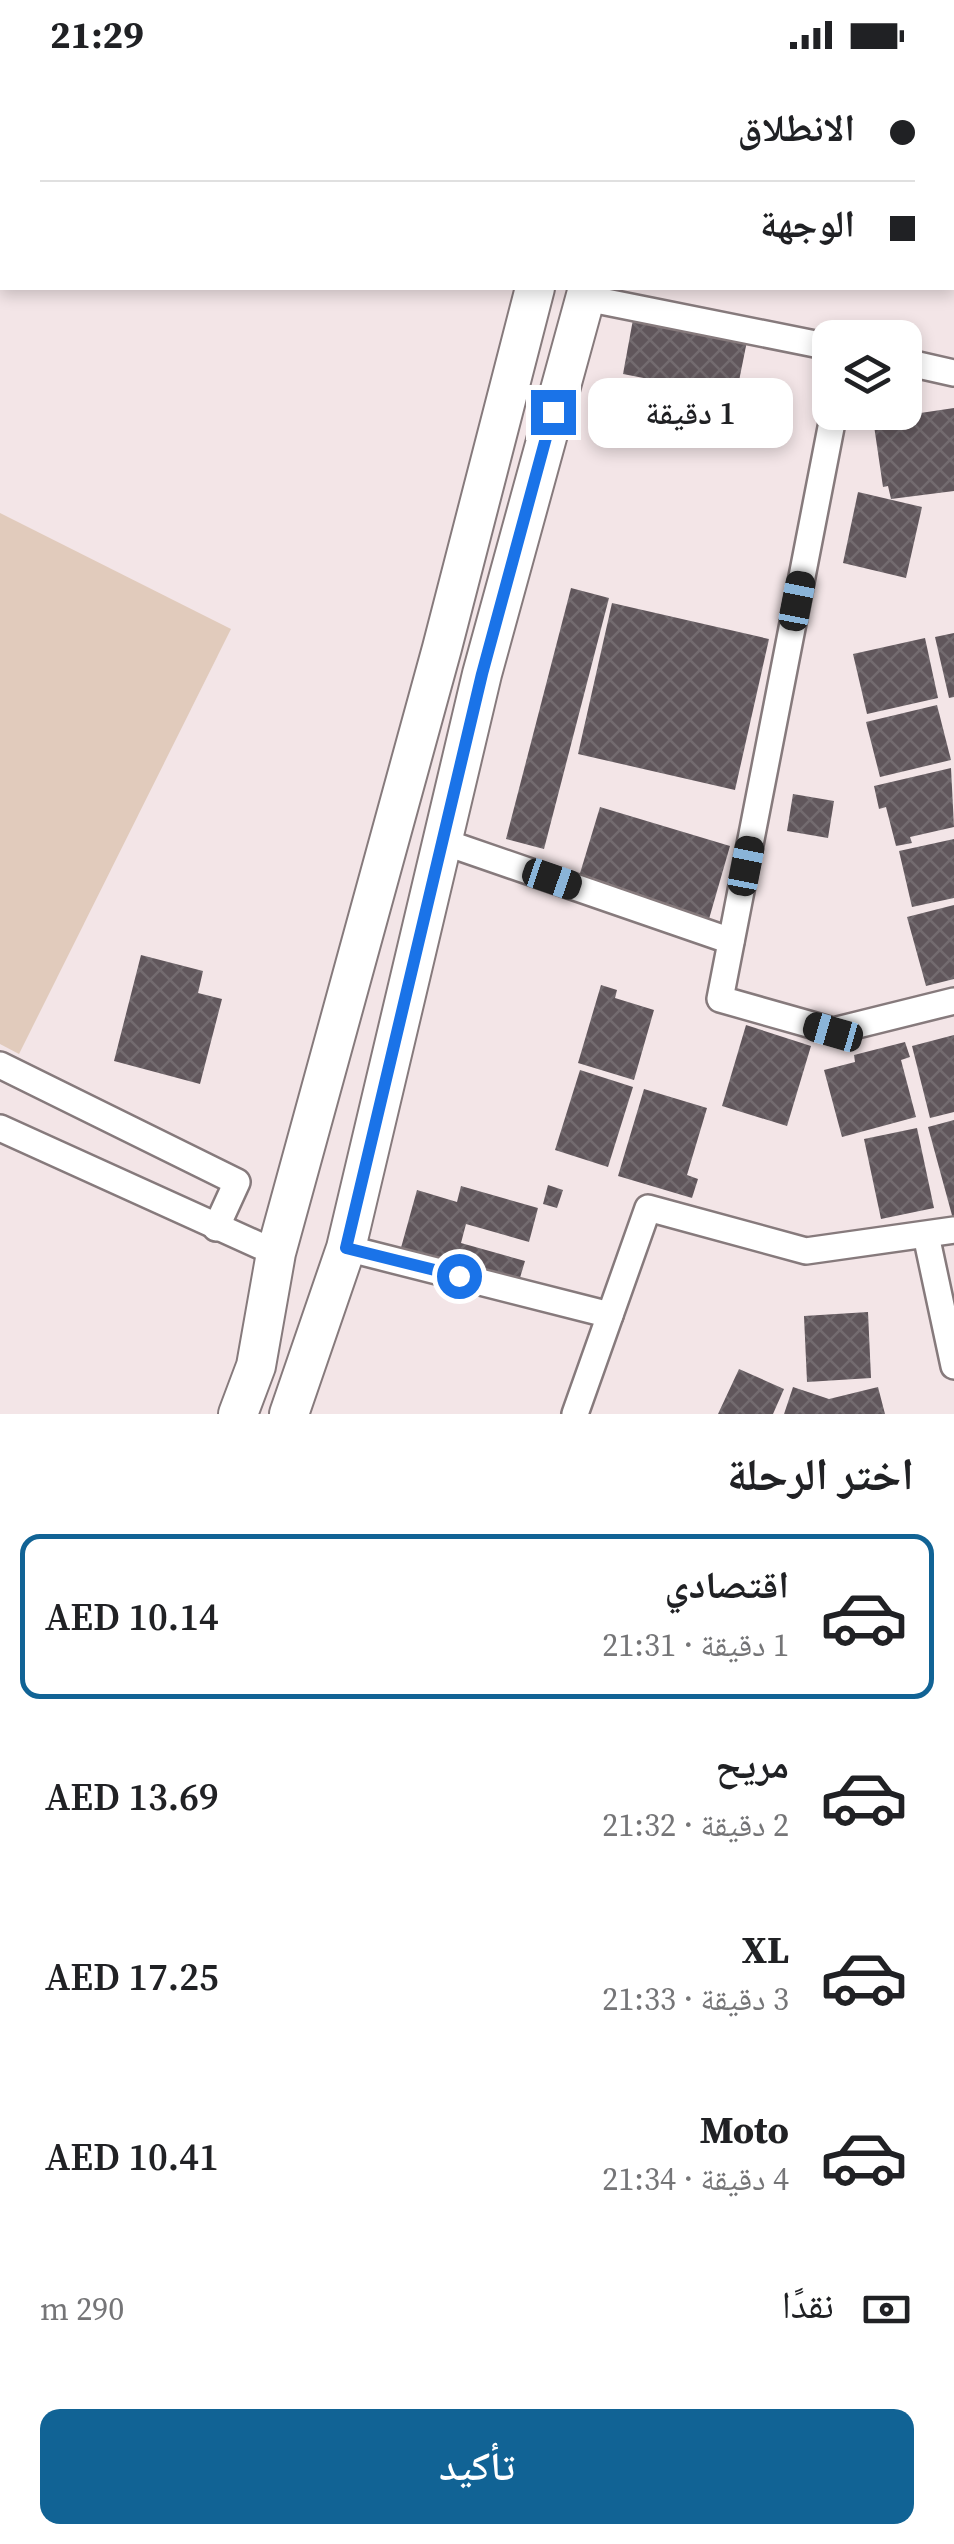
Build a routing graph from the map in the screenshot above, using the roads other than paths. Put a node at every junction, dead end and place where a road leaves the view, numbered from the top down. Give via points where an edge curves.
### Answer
1 (534, 290) edge
2 (588, 293) edge
3 (812, 343) edge
4 (922, 366) edge
5 (954, 373) edge
6 (830, 430) edge
7 (444, 842) junction
8 (731, 941) junction
9 (954, 1001) edge
10 (0, 1065) edge
11 (0, 1128) edge
12 (216, 1228) junction
13 (954, 1230) edge
14 (926, 1235) junction
15 (346, 1248) junction
16 (276, 1253) junction
17 (610, 1315) junction
18 (954, 1366) edge
19 (238, 1414) edge
20 (290, 1414) edge
21 (575, 1414) edge

1 - 16 main road
2 - 3 street
2 - 7 main road via 482,674
4 - 5 street
6 - 8 street
7 - 8 street
7 - 15 main road
8 - 9 street via 720,999 833,1032
10 - 12 street via 237,1182
11 - 12 street
12 - 16 street
13 - 14 street
14 - 17 street via 806,1251 648,1208
14 - 18 street
15 - 17 street
15 - 20 main road
16 - 19 main road via 256,1366
17 - 21 street

